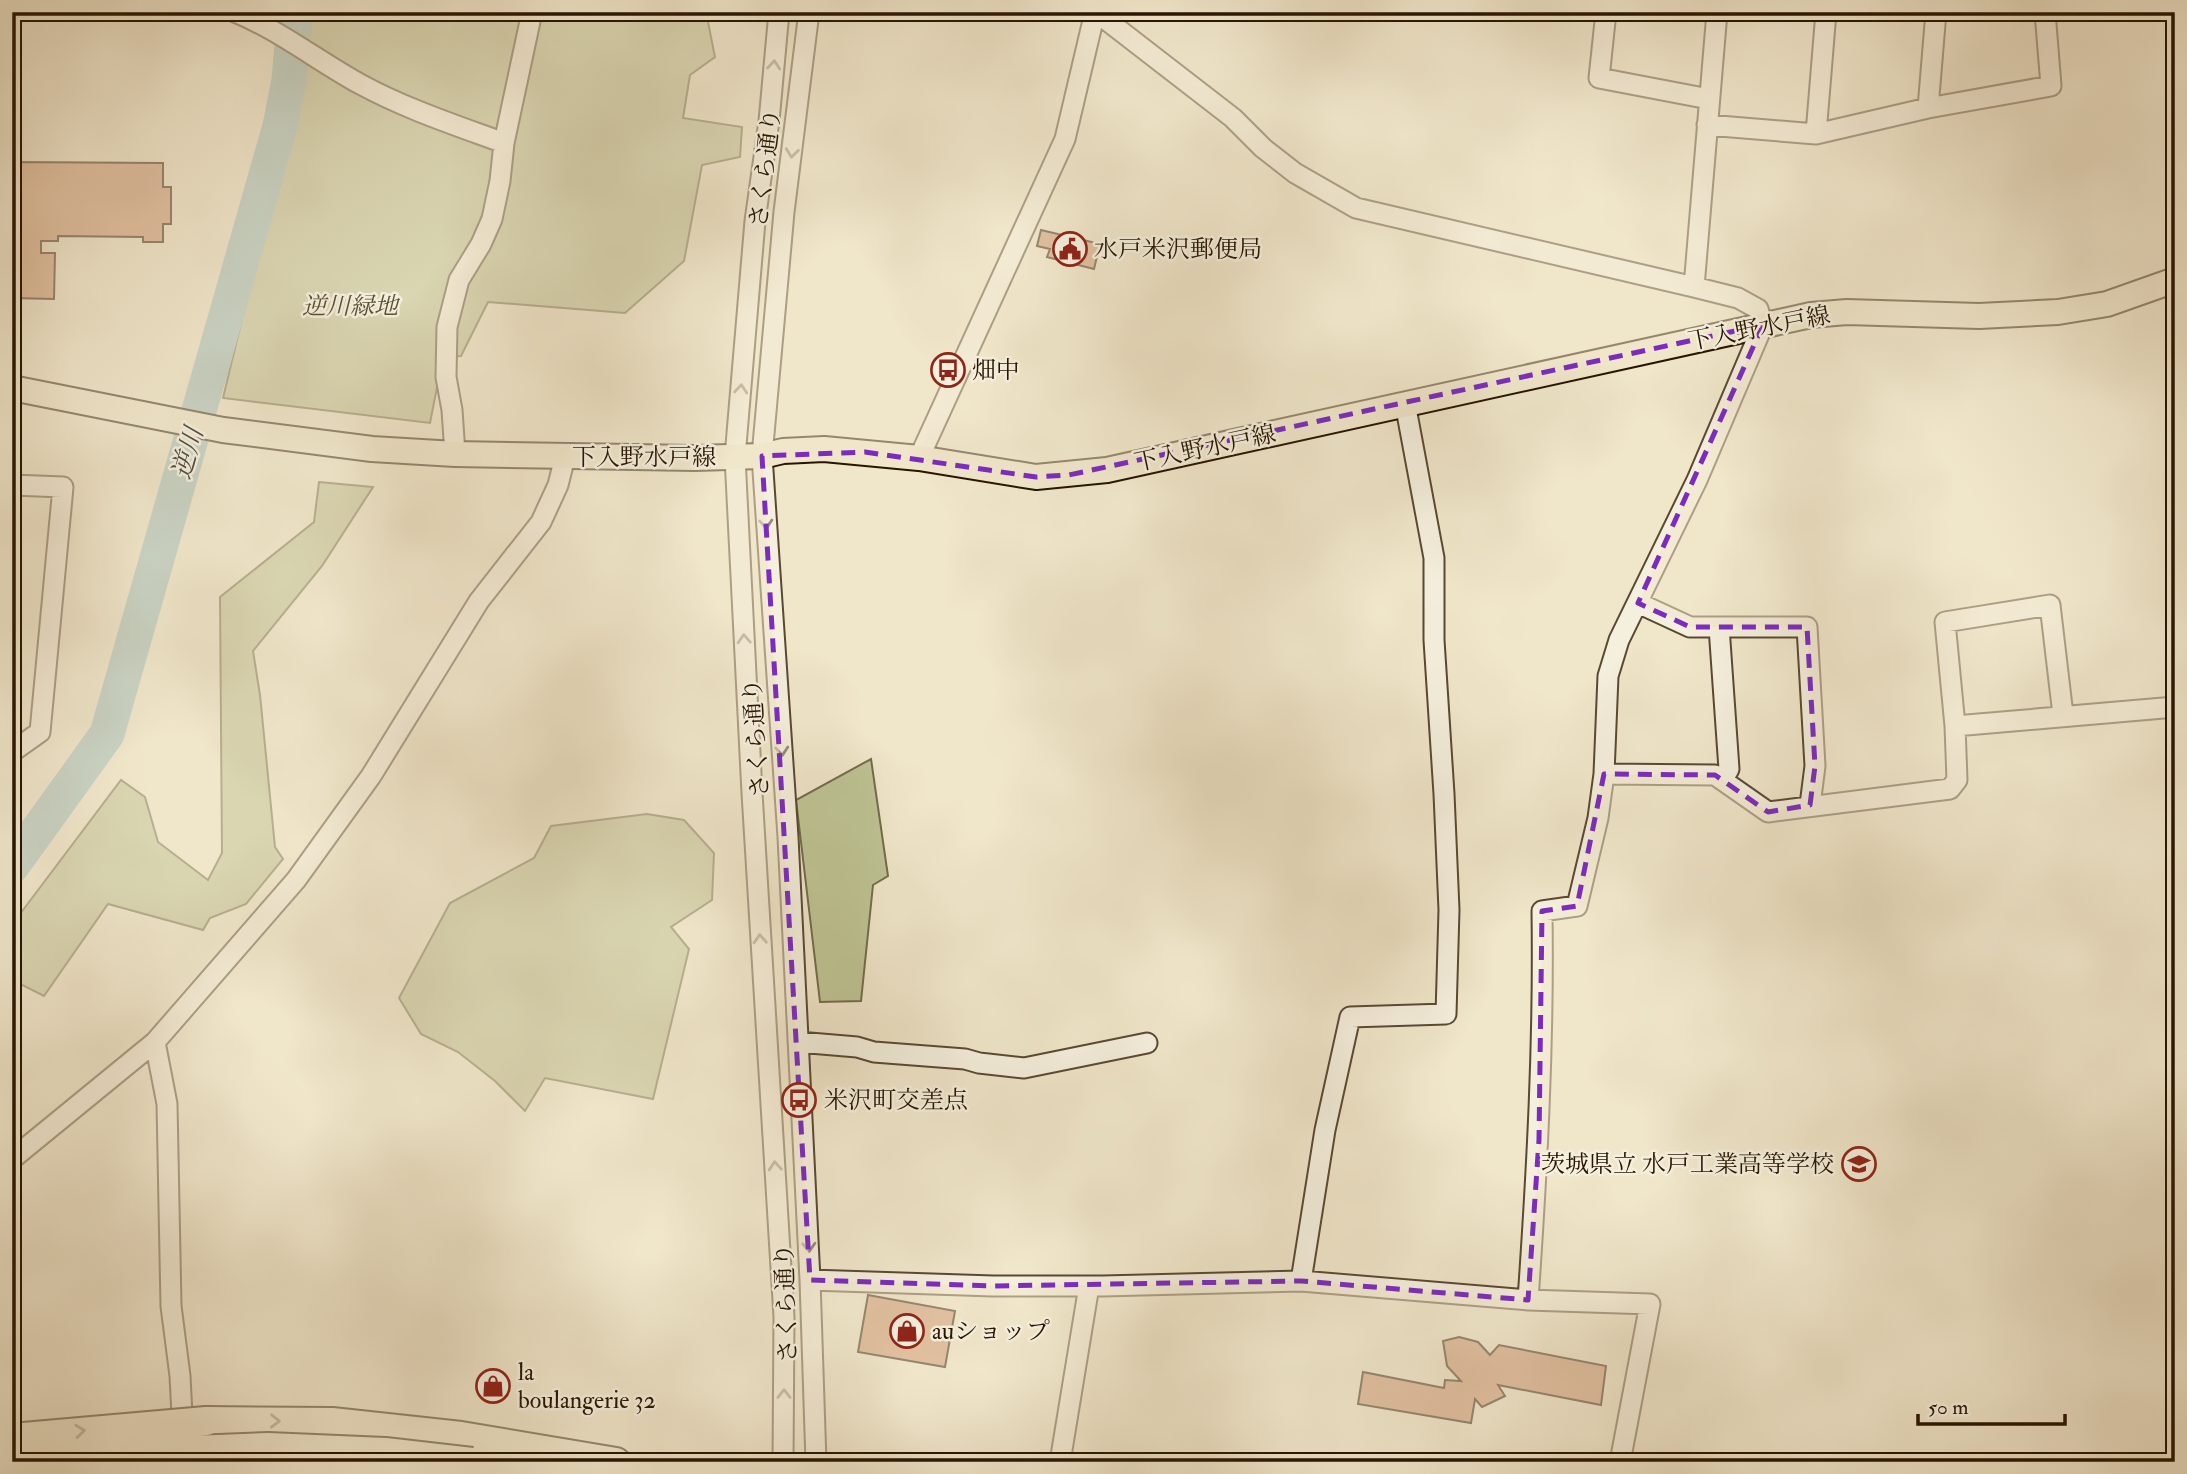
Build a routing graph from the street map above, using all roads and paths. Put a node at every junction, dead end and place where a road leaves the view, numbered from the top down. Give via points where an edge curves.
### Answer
1 (235, 12) edge
2 (532, 12) edge
3 (779, 12) edge
4 (809, 12) edge
5 (1096, 12) edge
6 (1606, 12) edge
7 (1717, 12) edge
8 (1826, 12) edge
9 (1936, 12) edge
10 (2045, 12) edge
11 (1710, 99) junction
12 (1928, 108) junction
13 (1707, 125) junction
14 (1816, 134) junction
15 (504, 143) junction
16 (2175, 280) edge
17 (1694, 287) junction
18 (1763, 326) junction
19 (12, 388) edge
20 (1405, 403) junction
21 (455, 454) junction
22 (762, 456) junction
23 (565, 457) junction
24 (735, 457) junction
25 (919, 458) junction
26 (12, 485) edge
27 (1638, 603) junction
28 (1719, 628) junction
29 (2175, 707) edge
30 (2063, 715) junction
31 (1955, 726) junction
32 (12, 749) edge
33 (1604, 774) junction
34 (1723, 780) junction
35 (1810, 805) junction
36 (155, 1042) junction
37 (798, 1042) junction
38 (1147, 1043) dead end
39 (15, 1157) edge
40 (810, 1280) junction
41 (1301, 1281) junction
42 (1089, 1286) junction
43 (1528, 1300) junction
44 (12, 1437) edge
45 (25, 1462) edge
46 (185, 1462) edge
47 (472, 1462) edge
48 (616, 1462) edge
49 (783, 1462) edge
50 (816, 1462) edge
51 (1060, 1462) edge
52 (1620, 1462) edge

1 - 15 street via 395,103
2 - 15 street
24 -> 3 street, さくら通り
4 -> 22 street, さくら通り via 784,212
5 - 17 street via 1233,118 1295,173 1356,208
5 - 25 street via 1065,139
6 - 11 street via 1599,78
7 - 11 street
8 - 14 street
9 - 12 street
10 - 12 street via 2051,86
11 - 13 street
12 - 14 street
13 - 14 street
13 - 17 street
15 - 21 street via 492,219 459,280 447,327 446,377
16 - 18 main road, 下入野水戸線 via 2107,304 2057,312 1979,316 1847,312
17 - 18 street via 1738,298 1758,309
18 - 20 main road, 下入野水戸線
18 - 27 street
19 - 21 main road, 下入野水戸線 via 223,430 372,449
20 - 25 main road, 下入野水戸線 via 1069,475 1036,477
20 - 41 street via 1434,558 1449,910 1446,1014 1350,1017 1325,1130
21 - 23 main road, 下入野水戸線
22 - 24 main road, 下入野水戸線
22 - 25 main road, 下入野水戸線 via 824,449
22 -> 37 street, さくら通り
23 - 24 main road, 下入野水戸線
23 - 36 street via 541,522 479,601 371,776 296,880
49 -> 24 street, さくら通り via 784,1317
26 - 32 street via 63,487 40,732
27 - 28 street via 1690,627
27 - 33 street via 1619,640 1608,676
28 - 34 street via 1729,769
28 - 35 street via 1807,628 1815,766
29 - 30 street
30 - 31 street
30 - 31 street via 2050,605 1945,622
31 - 35 street via 1957,780 1950,789
33 - 34 street via 1715,775
33 - 43 street via 1577,906 1542,911 1539,1140
34 - 35 street via 1768,812
36 - 39 street
36 - 46 street via 167,1104 171,1306
37 - 38 street via 1024,1068
37 -> 40 street, さくら通り
40 - 42 street
40 - 50 street, さくら通り
41 - 42 street
41 - 43 street
42 - 51 street
43 - 52 street via 1650,1304
44 -> 48 highway, bridge via 206,1421 332,1422
45 - 47 highway, bridge via 268,1447 385,1452

